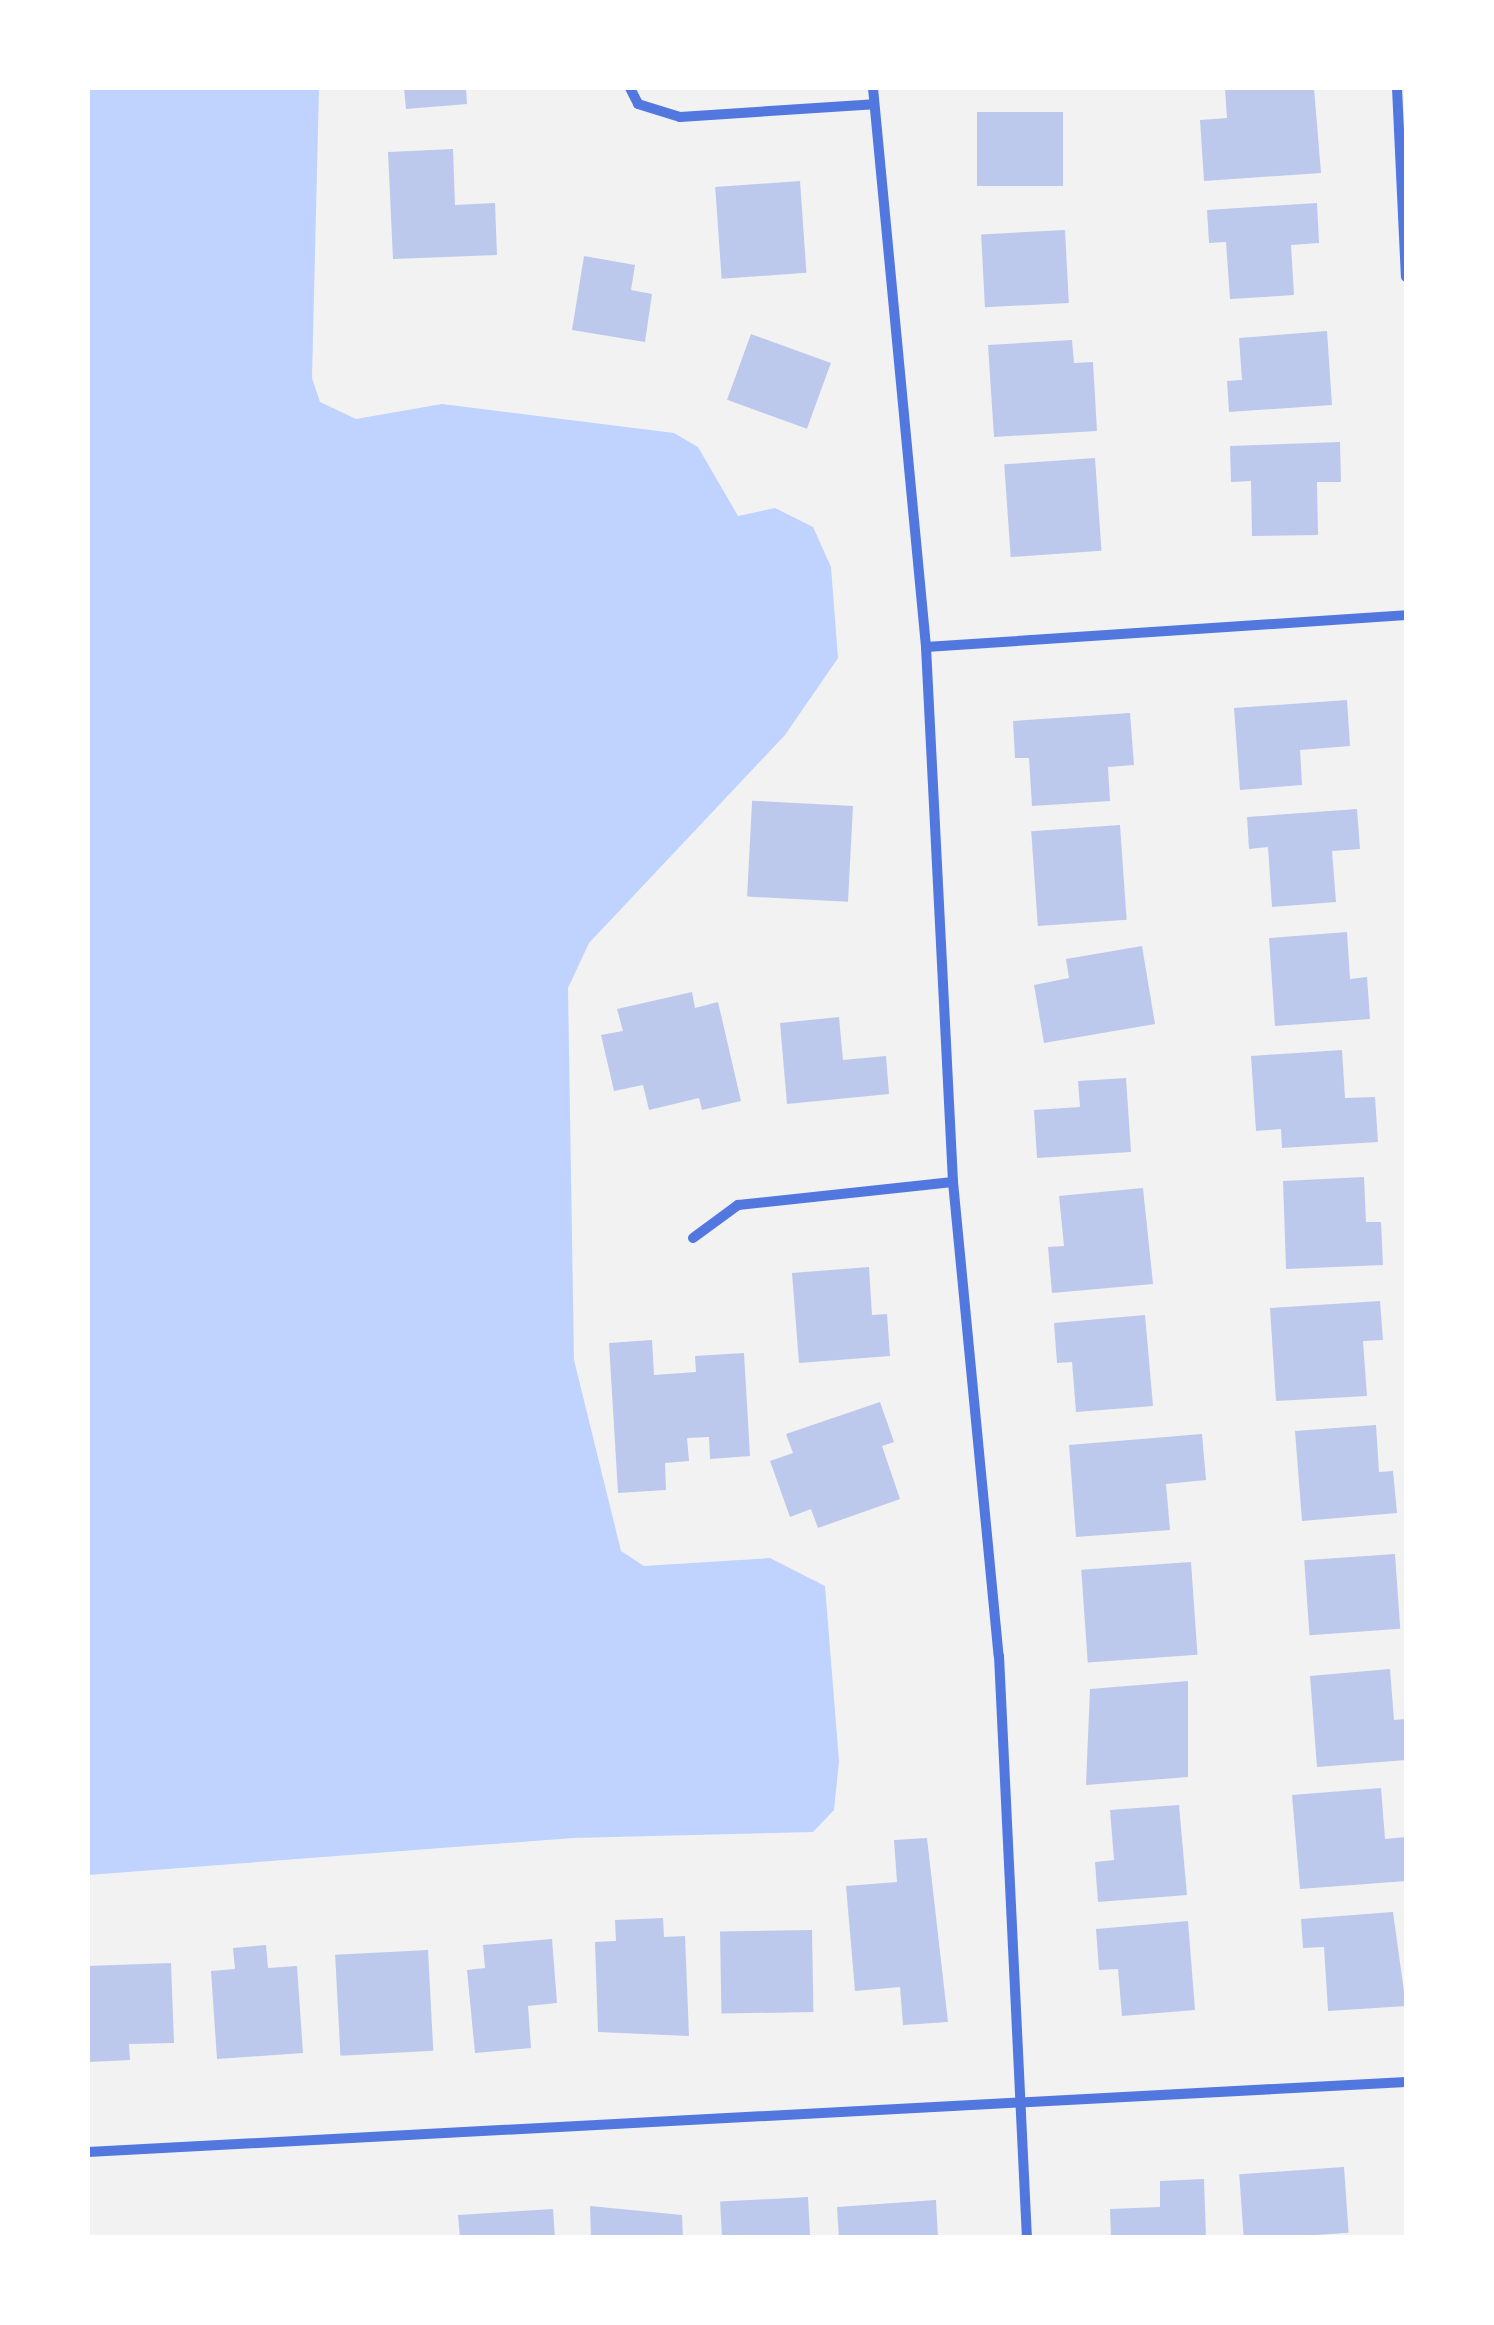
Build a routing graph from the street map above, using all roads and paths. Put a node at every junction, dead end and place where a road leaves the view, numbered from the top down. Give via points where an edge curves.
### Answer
1 (630, 88) edge
2 (873, 88) edge
3 (1398, 88) edge
4 (874, 104) junction
5 (1406, 277) edge
6 (1406, 615) edge
7 (926, 647) junction
8 (953, 1182) junction
9 (693, 1238) dead end
10 (1406, 2082) edge
11 (1020, 2105) junction
12 (88, 2152) edge
13 (1027, 2238) edge

1 - 4 street via 638,104 680,117
2 - 4 street
3 - 5 street
4 - 7 street
6 - 7 street
7 - 8 street
8 - 9 street via 738,1205
8 - 11 street via 999,1656
10 - 11 street
11 - 12 street
11 - 13 street

